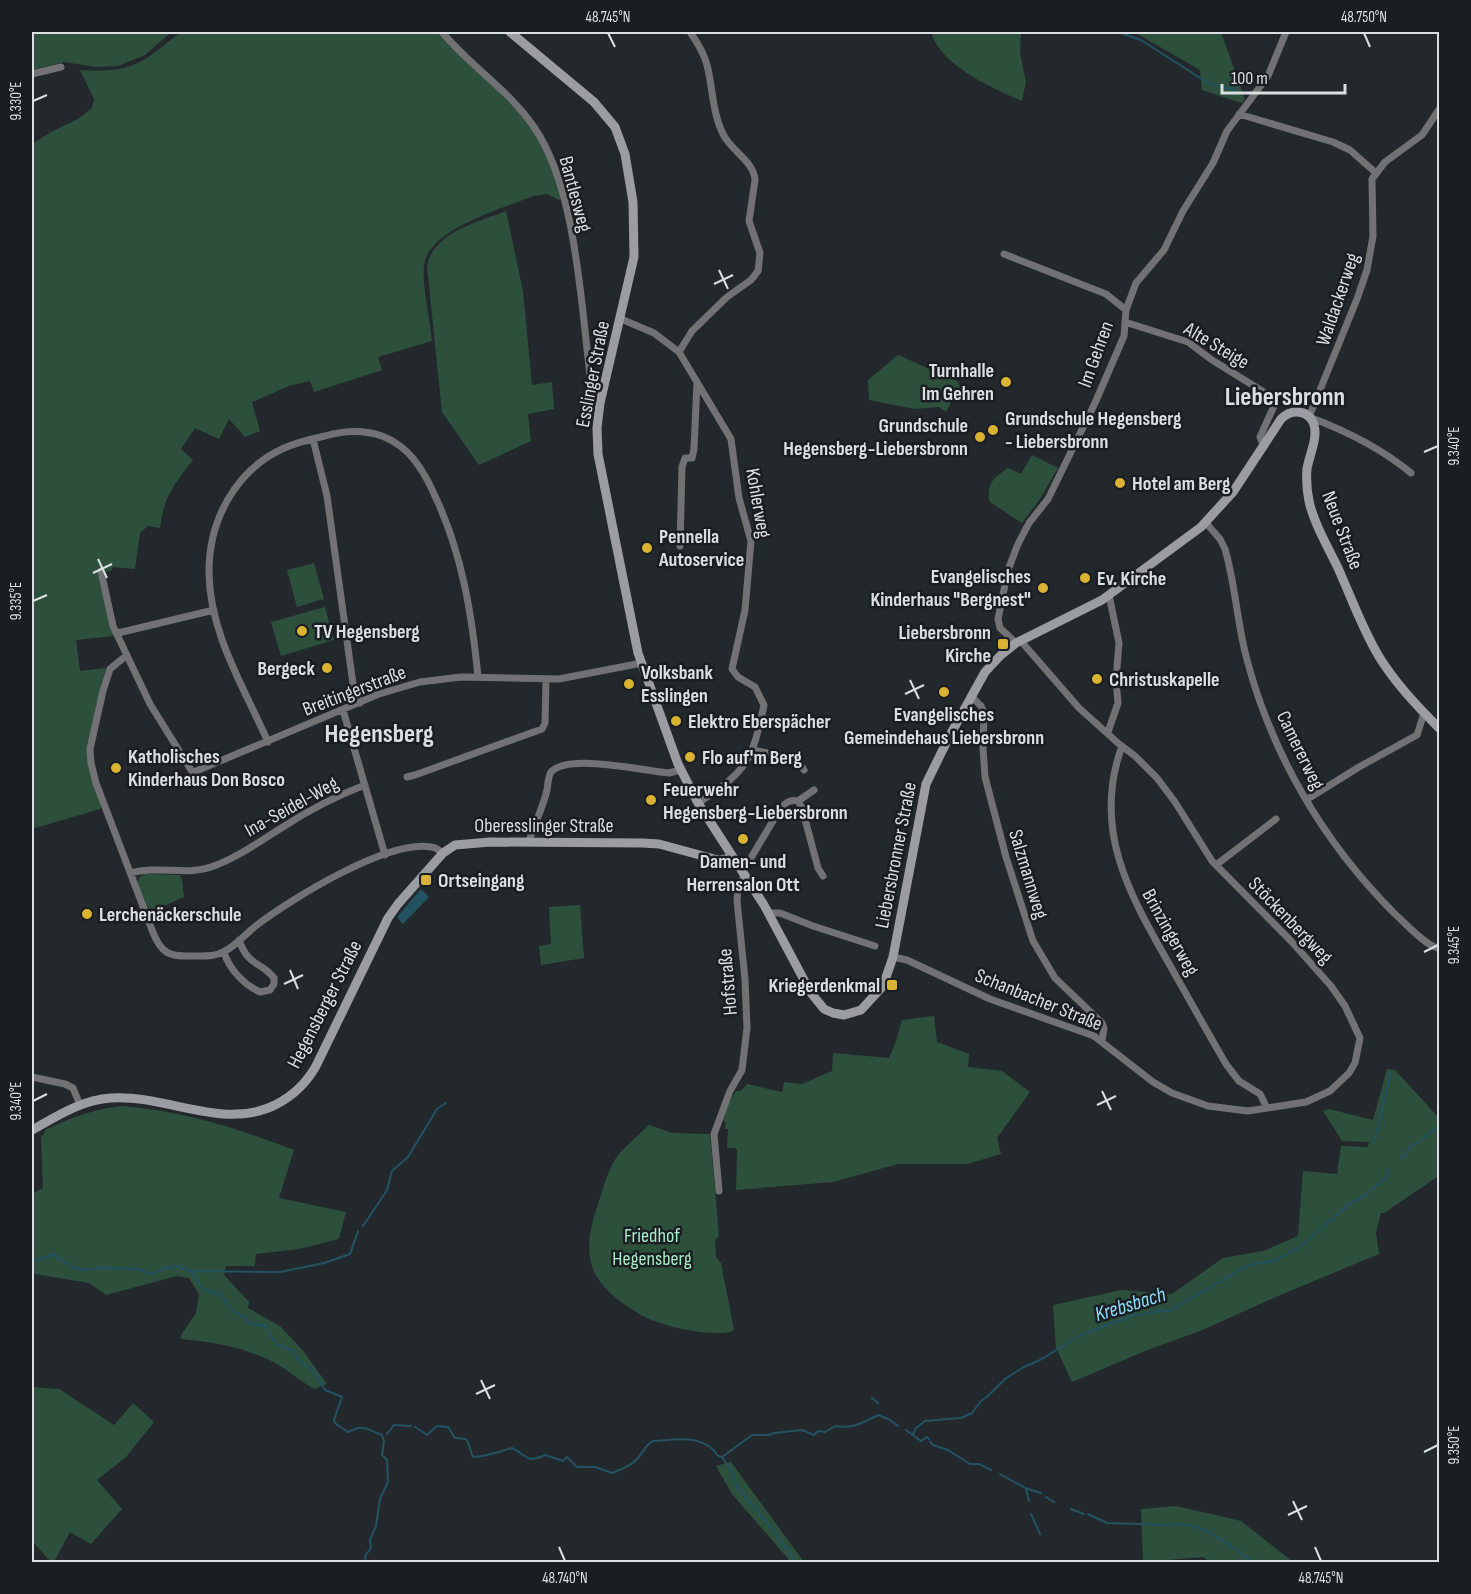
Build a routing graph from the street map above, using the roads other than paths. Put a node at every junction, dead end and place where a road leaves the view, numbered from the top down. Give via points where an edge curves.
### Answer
1 (442, 32) edge
2 (510, 32) edge
3 (690, 32) edge
4 (1286, 32) edge
5 (61, 67) dead end
6 (32, 74) edge
7 (1440, 108) edge
8 (1239, 114) junction
9 (1376, 172) junction
10 (1004, 254) dead end
11 (1126, 310) junction
12 (621, 319) junction
13 (1125, 322) junction
14 (679, 352) junction
15 (697, 382) junction
16 (600, 403) junction
17 (1309, 417) junction
18 (313, 439) junction
19 (1264, 447) junction
20 (1411, 473) dead end
21 (1206, 523) junction
22 (680, 546) dead end
23 (101, 571) dead end
24 (1110, 595) junction
25 (214, 610) junction
26 (118, 633) junction
27 (1018, 642) junction
28 (127, 655) junction
29 (642, 663) junction
30 (478, 677) junction
31 (546, 679) junction
32 (970, 696) junction
33 (360, 703) junction
34 (343, 710) junction
35 (1424, 713) junction
36 (1440, 729) edge
37 (1108, 732) junction
38 (268, 742) junction
39 (1122, 746) junction
40 (753, 750) junction
41 (680, 770) junction
42 (804, 770) dead end
43 (407, 777) dead end
44 (365, 785) junction
45 (814, 790) dead end
46 (1306, 800) junction
47 (798, 801) junction
48 (698, 803) junction
49 (1276, 819) dead end
50 (529, 842) junction
51 (443, 853) junction
52 (385, 855) junction
53 (732, 856) junction
54 (1216, 866) junction
55 (130, 873) junction
56 (743, 875) junction
57 (823, 876) dead end
58 (769, 913) junction
59 (239, 940) junction
60 (875, 946) dead end
61 (1440, 948) edge
62 (224, 952) junction
63 (893, 957) junction
64 (1102, 1041) junction
65 (32, 1077) edge
66 (80, 1105) junction
67 (1267, 1108) junction
68 (32, 1131) edge
69 (719, 1191) dead end

1 - 16 street, Bantlesweg via 531,122 550,157 572,234 591,383
2 - 12 street, Esslinger Straße via 587,95 611,122 622,142 635,242
3 - 14 street via 706,62 722,133 754,173 749,221 760,259 754,277 725,298 692,332
4 - 8 street, Im Gehren via 1268,76
5 - 6 street
7 - 9 street via 1422,135
8 - 9 street via 1333,142 1350,150
8 - 11 street, Im Gehren via 1164,250 1136,283
9 - 17 street, Waldackerweg via 1371,186 1373,236 1367,270
10 - 11 street via 1106,294
11 - 13 street, Im Gehren
12 - 14 street, Kohlerweg via 654,333
12 - 16 street, Esslinger Straße
13 - 19 street, Alte Steige via 1188,342 1272,397 1274,406 1260,437
13 - 27 street, Im Gehren via 1116,357 1075,444 1010,562 998,622
14 - 15 street, Kohlerweg
15 - 22 street via 694,449 692,458 685,459 682,467
15 - 40 street, Kohlerweg via 731,439 739,498 751,540 746,610 732,665 734,674 755,687 764,705
16 - 29 street, Esslinger Straße via 599,467
17 - 19 street via 1296,412 1285,415
17 - 20 street via 1375,448
17 - 35 street, Neue Straße via 1314,432 1307,480 1314,518 1378,654
18 - 25 street via 265,459 229,496 210,553
18 - 30 street via 351,431 380,435 399,446 421,469 441,508 462,571
18 - 33 street via 324,481 353,684
19 - 21 street via 1227,501
21 - 24 street
21 - 46 street, Camererweg via 1226,552 1246,655 1261,705
23 - 26 street via 112,623
24 - 27 street, Liebersbronner Straße
24 - 37 street via 1119,643 1118,703
25 - 26 street
25 - 38 street via 233,666
26 - 28 street
27 - 32 street, Liebersbronner Straße via 992,664
27 - 37 street, Stöckenbergweg via 1071,700
28 - 38 street, Breitingerstraße via 150,704 193,771
28 - 55 street via 108,671 90,754 96,783
29 - 31 street, Breitingerstraße
29 - 41 street, Esslinger Straße
30 - 31 street, Breitingerstraße
30 - 33 street, Breitingerstraße via 428,680
31 - 43 street via 542,729
32 - 63 street, Liebersbronner Straße via 924,789
32 - 64 street, Salzmannweg via 984,713 985,777 1030,935 1055,978 1102,1023
33 - 34 street, Breitingerstraße
34 - 38 street, Breitingerstraße
34 - 44 street
35 - 36 street, Neue Straße
35 - 46 street via 1417,735
37 - 39 street, Stöckenbergweg
39 - 54 street, Stöckenbergweg via 1167,790
39 - 67 street, Brinzingerweg via 1115,770 1111,822 1127,885 1226,1064 1239,1081 1260,1094
40 - 42 street via 796,759
40 - 48 street via 732,780
41 - 48 street, Esslinger Straße
41 - 50 street via 668,773 593,763 554,770 549,774
44 - 52 street
44 - 55 street, Ina-Seidel-Weg via 313,809 217,865 190,872
45 - 47 street, Hofstraße
46 - 61 street, Camererweg via 1336,846 1375,893 1429,944
47 - 56 street, Hofstraße via 790,801 780,809
47 - 57 street
48 - 53 street, Esslinger Straße
49 - 54 street
50 - 51 street, Oberesslinger Straße via 457,845
50 - 53 street, Oberesslinger Straße via 649,843 718,860
51 - 52 street, Oberesslinger Straße via 429,847
51 - 66 street, Hegensberger Straße via 391,913 316,1066 306,1082 289,1096 261,1111 231,1115 136,1098 103,1099
52 - 59 street, Oberesslinger Straße via 304,892
53 - 56 street, Esslinger Straße
54 - 67 street, Stöckenbergweg via 1331,986 1360,1038 1353,1066 1330,1090 1306,1102
55 - 62 street, Oberesslinger Straße via 159,946 173,955 201,957
56 - 58 street, Liebersbronner Straße
56 - 69 street, Hofstraße via 737,901 747,1028 743,1066 714,1134
58 - 60 street via 780,913
58 - 63 street, Liebersbronner Straße via 812,993 821,1006 833,1013 851,1014 868,1005 883,986
59 - 62 street, Oberesslinger Straße
59 - 62 street via 249,959 274,978 270,990 260,992 246,983 229,965
63 - 64 street, Schanbacher Straße
64 - 67 street, Schanbacher Straße via 1146,1078 1187,1099 1238,1111
65 - 66 street via 73,1088
66 - 68 street, Hegensberger Straße

